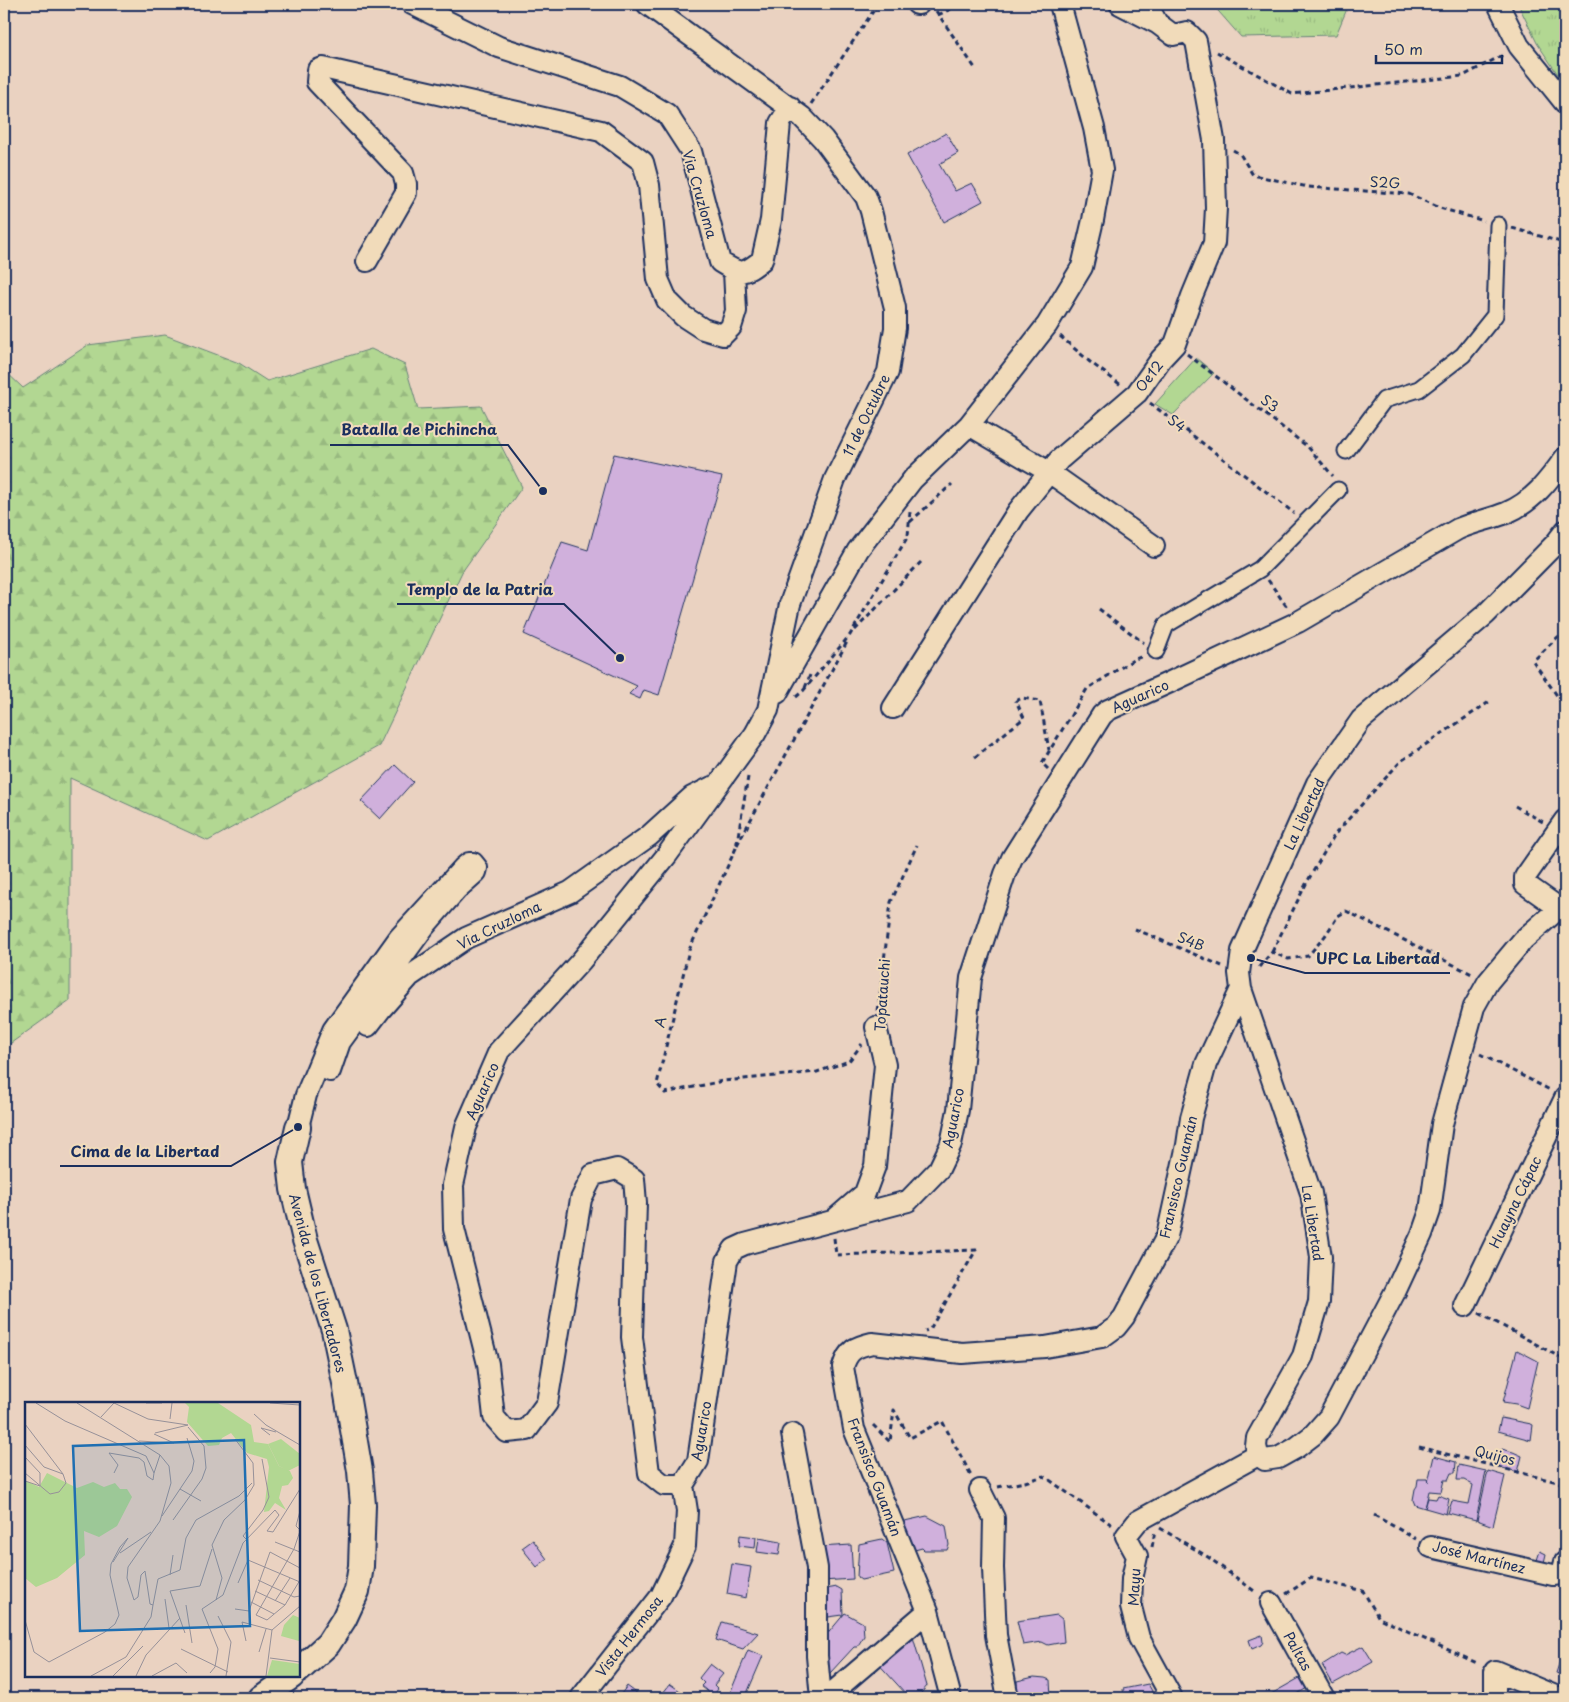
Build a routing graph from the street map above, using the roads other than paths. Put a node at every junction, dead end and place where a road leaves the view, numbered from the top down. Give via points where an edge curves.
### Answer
1 (412, 4) edge
2 (647, 4) edge
3 (1060, 4) edge
4 (1120, 4) edge
5 (1147, 4) edge
6 (1498, 4) edge
7 (1157, 23) junction
8 (1565, 103) edge
9 (796, 112) junction
10 (1498, 225) road end
11 (367, 261) dead end
12 (734, 271) junction
13 (969, 425) junction
14 (1346, 451) dead end
15 (1565, 458) edge
16 (1049, 472) junction
17 (1338, 490) road end
18 (1565, 531) edge
19 (1154, 546) dead end
20 (1156, 651) road end
21 (893, 708) dead end
22 (768, 710) junction
23 (718, 784) junction
24 (1562, 826) edge
25 (1562, 905) edge
26 (1240, 981) junction
27 (876, 1027) road end
28 (330, 1071) junction
29 (1565, 1098) edge
30 (298, 1127) junction
31 (832, 1222) junction
32 (1465, 1306) road end
33 (792, 1434) dead end
34 (1258, 1455) junction
35 (683, 1485) junction
36 (980, 1490) road end
37 (1431, 1547) road end
38 (1563, 1568) edge
39 (1271, 1603) dead end
40 (928, 1611) junction
41 (300, 1669) edge
42 (291, 1677) edge
43 (1006, 1694) edge
44 (261, 1698) edge
45 (581, 1698) edge
46 (821, 1698) edge
47 (826, 1698) edge
48 (951, 1698) edge
49 (1172, 1698) edge
50 (1324, 1698) edge
51 (1495, 1698) edge
52 (1560, 1698) edge

1 - 12 street, Via Cruzloma via 499,47 620,86 667,114 691,152 720,262
2 - 9 street, 11 de Octubre
3 - 13 street via 1094,128 1102,170 1093,220 1082,267 1047,325
4 - 7 street
5 - 7 street
6 - 8 street via 1519,46
7 - 16 street, Oe12 via 1172,35 1187,32 1196,41 1214,140 1214,243 1175,344 1137,393
9 - 12 street via 780,123 771,220 762,260 747,271
9 - 22 street, 11 de Octubre via 823,139 866,197 895,308 895,328 888,372 835,479 790,604
10 - 14 street via 1495,315 1463,355 1419,389 1384,400
11 - 12 street via 406,193 406,184 403,173 317,82 318,70 323,68 602,131 643,162 649,185 658,279 667,300 683,316 704,329 723,335 731,327 736,311
13 - 16 street
13 - 22 street via 913,478 858,550
15 - 31 street, Aguarico via 1537,494 1508,513 1458,529 1298,622 1102,715 1005,874 971,978 958,1110 951,1144 939,1169 908,1201
16 - 19 street
16 - 21 street, Oe12 via 1018,511
17 - 20 street via 1260,569 1166,625
18 - 26 street, La Libertad via 1486,614 1361,720 1317,783 1242,950
22 - 23 street, 11 de Octubre via 755,734
23 - 28 street, Via Cruzloma via 692,797 649,836 570,892 466,938 410,976
23 - 35 street, Aguarico via 581,961 500,1051 466,1127 453,1185 454,1229 488,1364 494,1417 507,1432 527,1430 547,1403 581,1199 593,1175 617,1169 634,1179 632,1338 649,1473 664,1484
24 - 25 street via 1525,877 1525,884
25 - 34 street via 1523,940 1488,982 1474,1007 1442,1124 1430,1211 1422,1234 1329,1417 1296,1448 1278,1458 1265,1460
26 - 34 street, La Libertad via 1311,1193 1321,1257 1319,1302 1304,1356 1261,1430 1256,1446
26 - 40 street, Fransisco Guamán via 1206,1064 1191,1118 1167,1236 1124,1318 1116,1327 1102,1337 1045,1347 962,1353 872,1343 850,1352 845,1359 843,1367 854,1428
27 - 31 street, Topatauchi via 885,1065 875,1166 865,1193
28 - 30 street, Via Cruzloma via 321,1081
28 - 30 street, Avenida de los Libertadores via 340,1042 424,927 476,872 473,863 463,868 399,938 333,1030 306,1095
29 - 32 street, Huayna Cápac
30 - 41 street, Avenida de los Libertadores via 290,1162 293,1189 346,1383 363,1504 361,1566 356,1591 328,1644
31 - 35 street, Aguarico via 745,1244 734,1249 727,1260 698,1461
33 - 46 street via 817,1568 817,1656
34 - 49 street, Mayu via 1138,1521 1126,1536 1137,1556 1132,1579 1132,1607 1139,1638
35 - 45 street, Vista Hermosa via 687,1511 685,1546 661,1596
36 - 43 street via 994,1518 996,1635
37 - 38 street, José Martínez via 1553,1575
39 - 50 street, Paltas
40 - 47 street
40 - 48 street, Fransisco Guamán
42 - 44 street
51 - 52 street via 1495,1671

